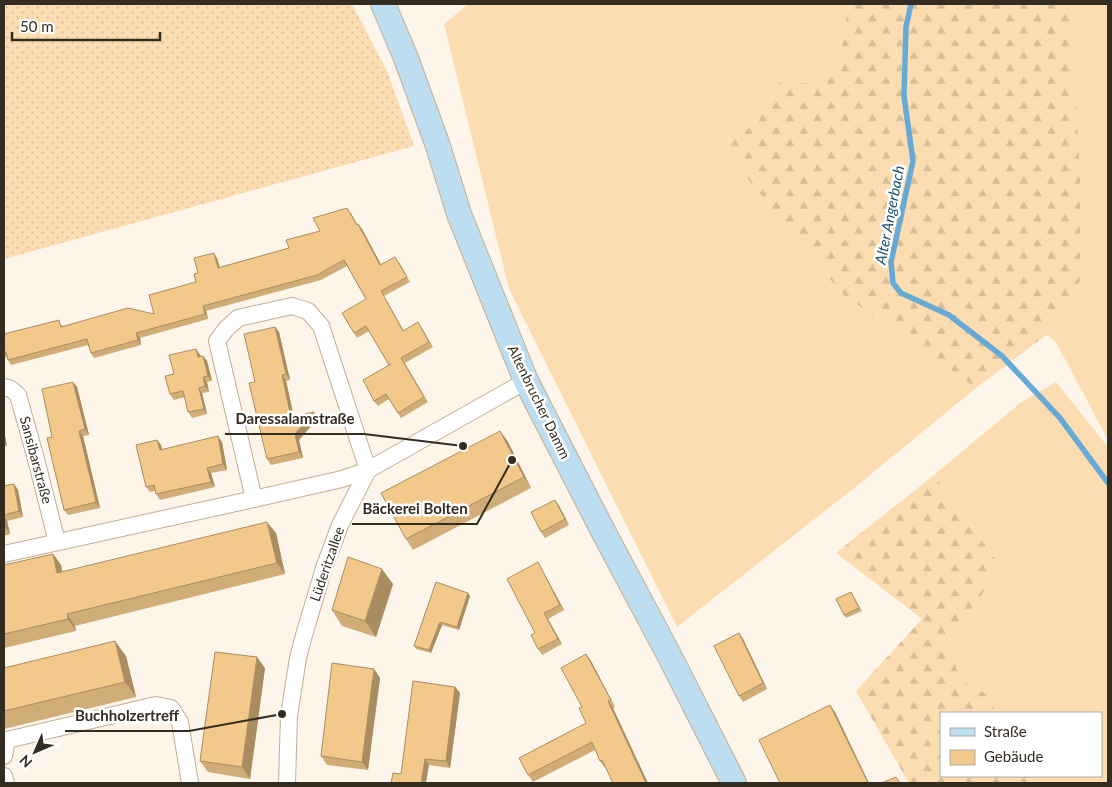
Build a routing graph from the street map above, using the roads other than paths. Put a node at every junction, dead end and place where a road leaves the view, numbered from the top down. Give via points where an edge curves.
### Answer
1 (383, 4) edge
2 (526, 381) junction
3 (4, 387) edge
4 (368, 470) junction
5 (254, 500) junction
6 (57, 542) junction
7 (4, 554) edge
8 (5, 746) edge
9 (4, 776) edge
10 (6, 783) edge
11 (190, 783) edge
12 (287, 783) edge
13 (734, 783) edge

1 - 2 main road, Altenbrucher Damm via 416,85 459,214
2 - 4 street
2 - 13 main road, Altenbrucher Damm
3 - 6 street, Sansibarstraße via 18,395
4 - 5 street
4 - 5 street via 322,326 308,311 292,306 238,318 217,341
4 - 12 street, Lüderitzallee via 340,525 298,658 289,716
5 - 6 street
6 - 7 street
8 - 11 street via 156,705 171,708 180,722
9 - 10 street

